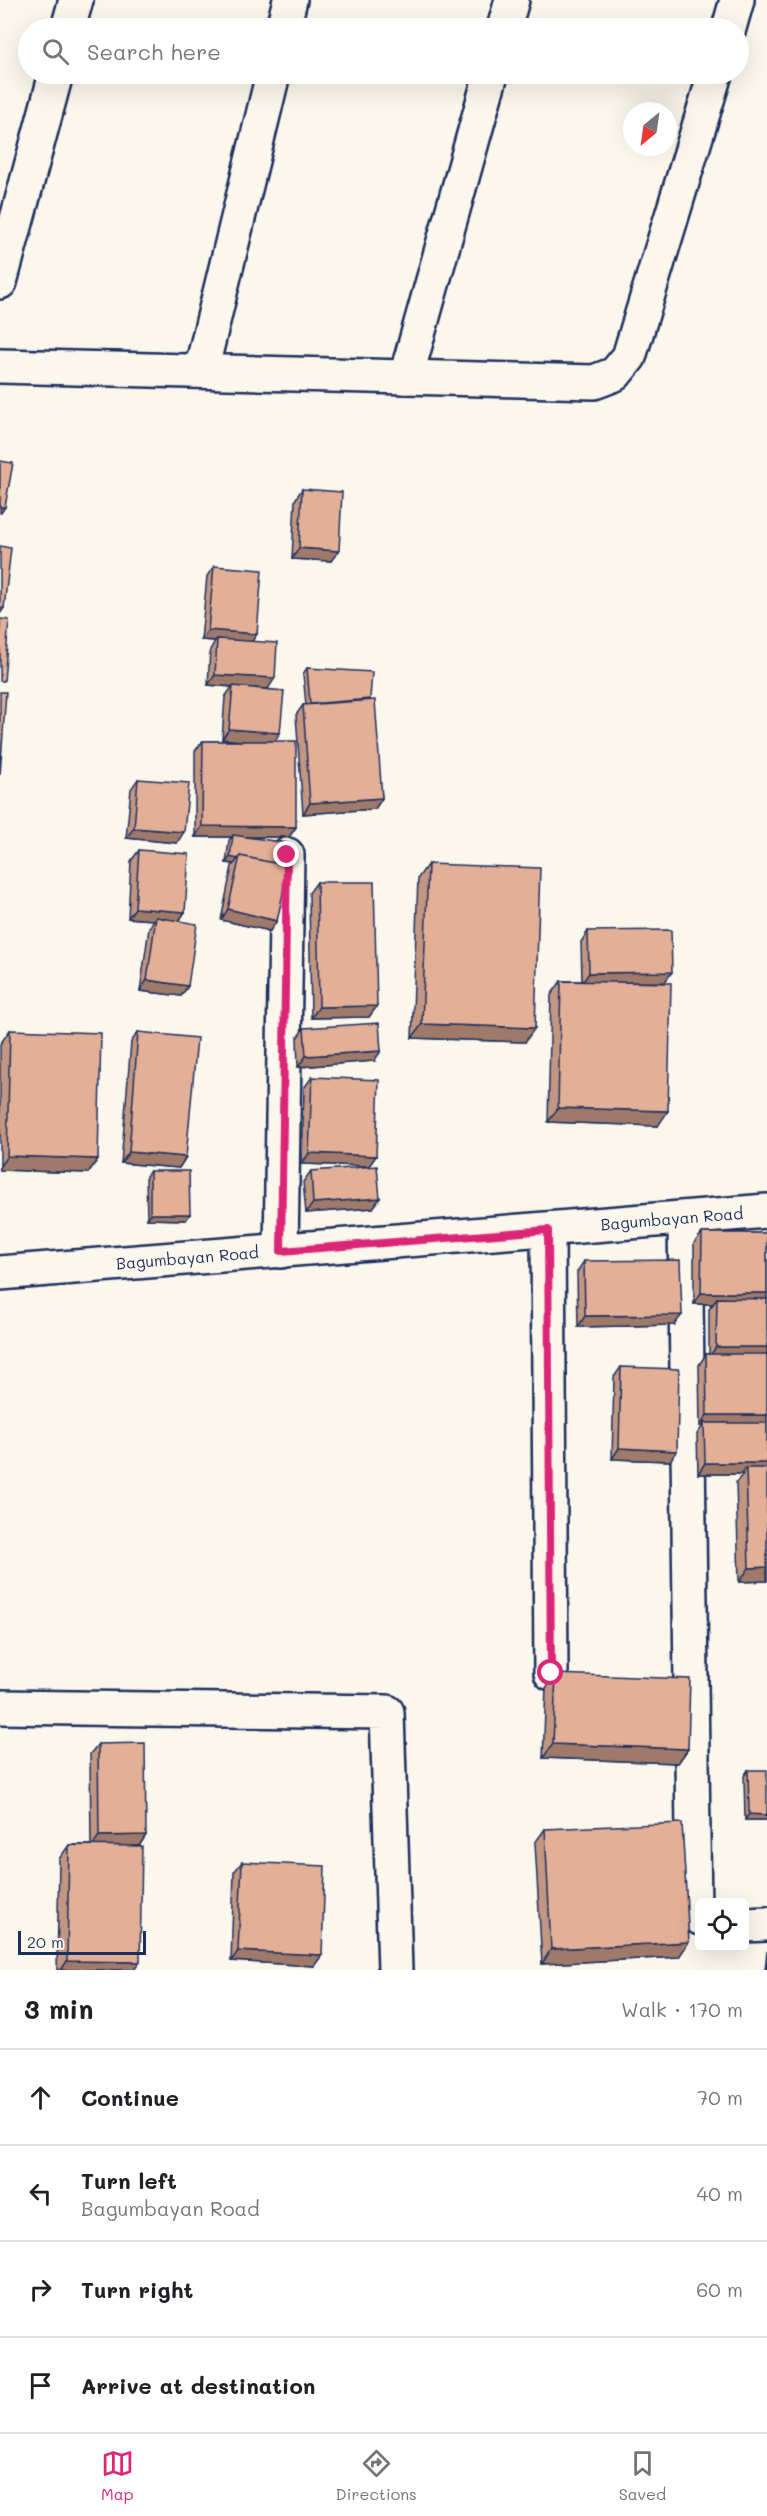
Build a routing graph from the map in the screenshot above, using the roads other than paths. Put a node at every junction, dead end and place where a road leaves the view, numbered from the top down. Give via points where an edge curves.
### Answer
1 (76, 0) edge
2 (290, 0) edge
3 (737, 0) edge
4 (71, 18) edge
5 (286, 18) edge
6 (732, 18) edge
7 (53, 84) edge
8 (271, 84) edge
9 (488, 84) edge
10 (712, 84) edge
11 (0, 282) edge
12 (0, 366) edge
13 (201, 371) junction
14 (406, 377) junction
15 (287, 855) edge
16 (767, 1185) edge
17 (767, 1211) edge
18 (685, 1220) junction
19 (548, 1230) junction
20 (281, 1251) junction
21 (0, 1273) edge
22 (551, 1673) dead end
23 (0, 1707) edge
24 (695, 1913) edge
25 (749, 1924) edge
26 (767, 1924) edge
27 (395, 1970) edge

1 - 4 street
2 - 5 street
3 - 6 street
7 - 11 street
8 - 13 street
9 - 14 street
10 - 14 street via 629,357 615,374 594,381
12 - 13 street
13 - 14 street
15 - 20 street
16 - 17 street
17 - 18 street, Bagumbayan Road
18 - 19 street, Bagumbayan Road
18 - 24 street
19 - 20 street, Bagumbayan Road
19 - 22 street
20 - 21 street, Bagumbayan Road
23 - 27 street via 387,1712
25 - 26 street

